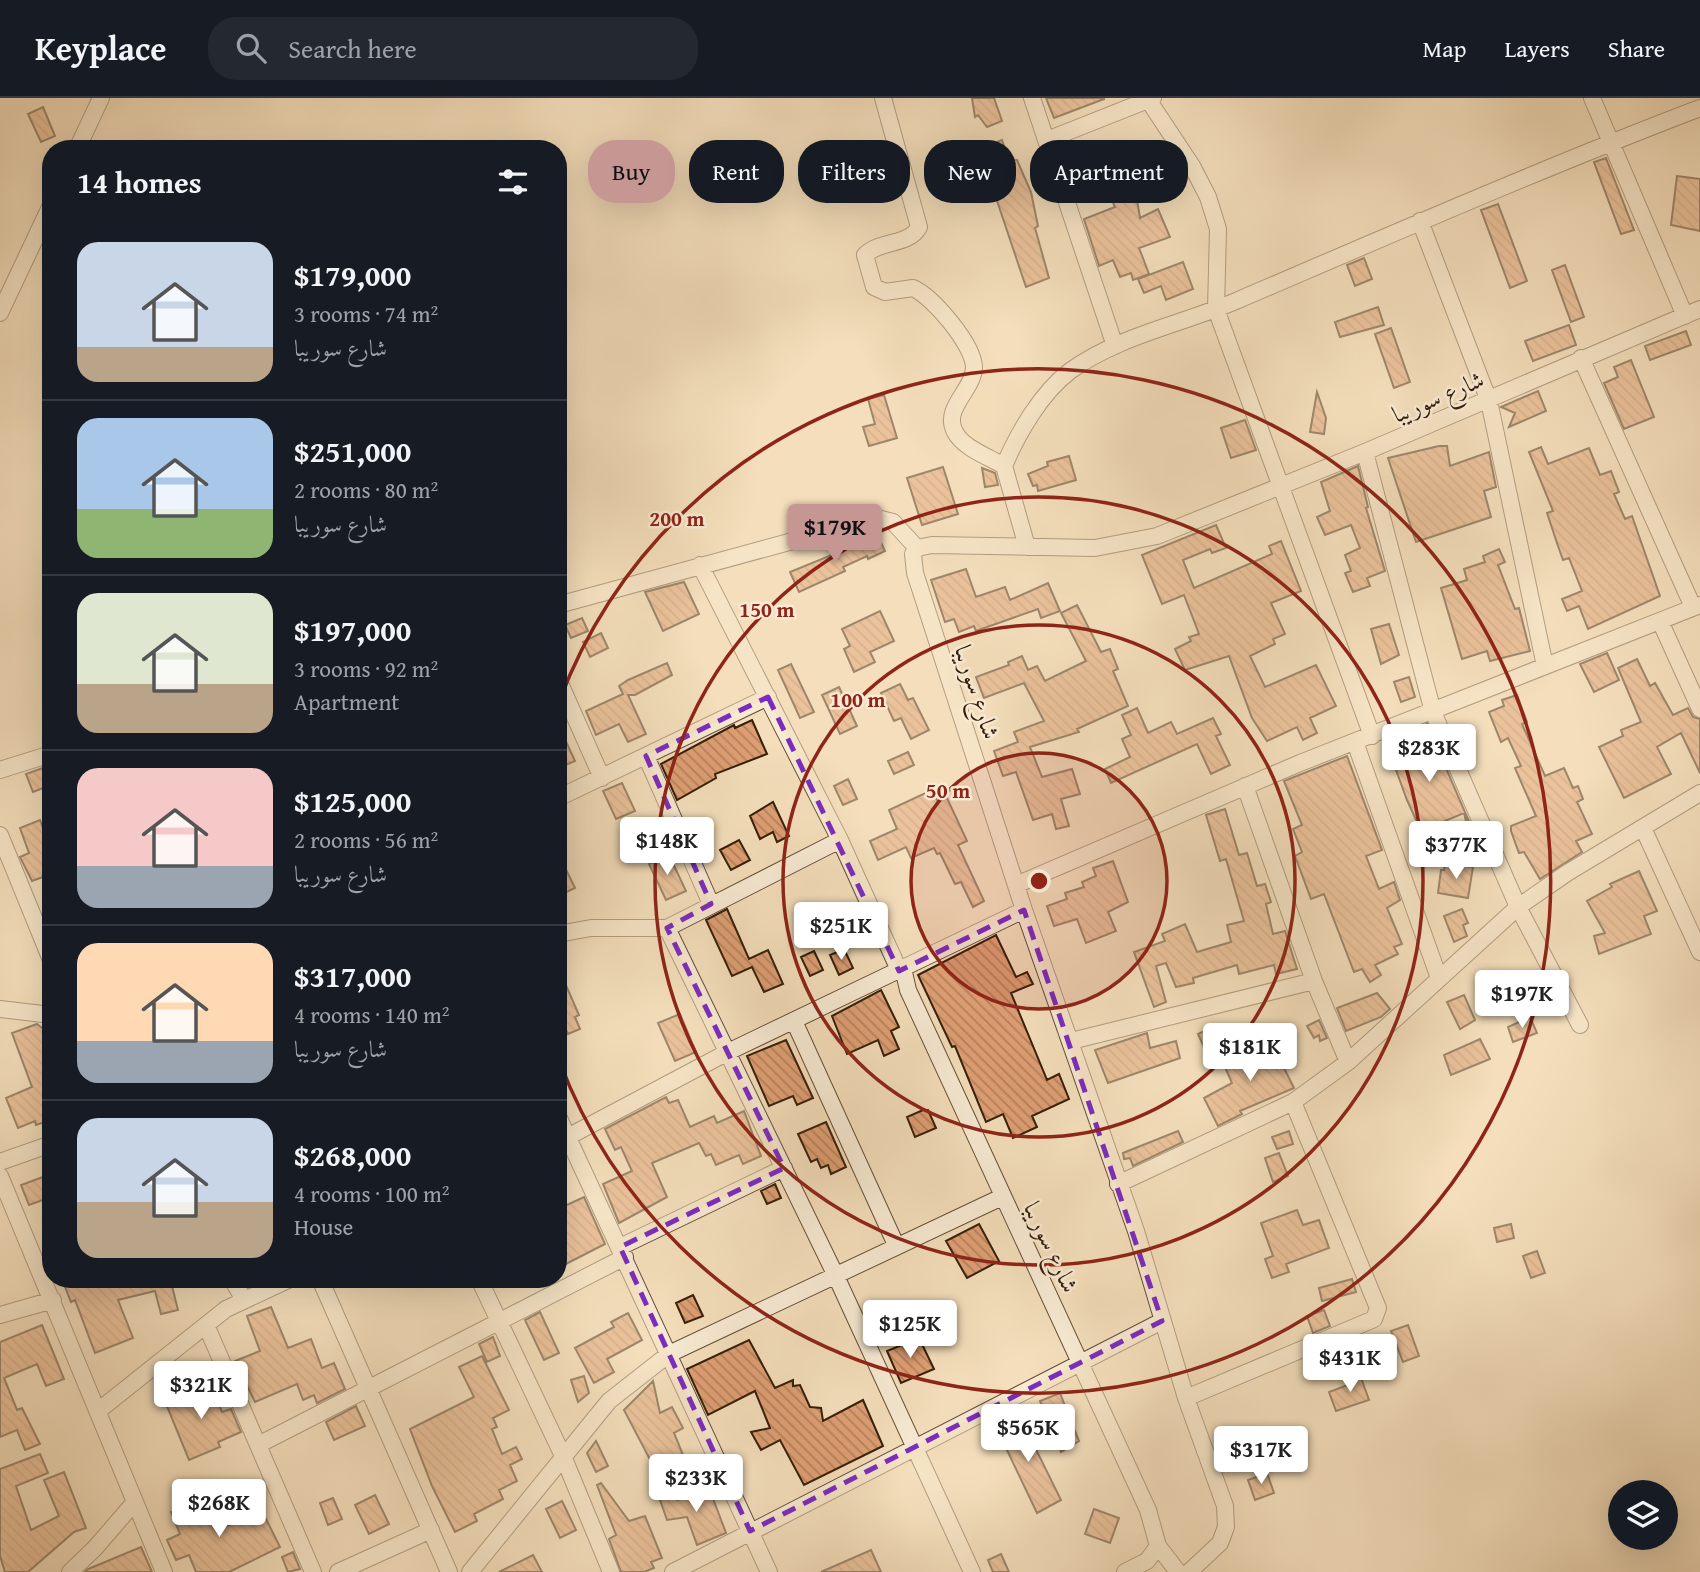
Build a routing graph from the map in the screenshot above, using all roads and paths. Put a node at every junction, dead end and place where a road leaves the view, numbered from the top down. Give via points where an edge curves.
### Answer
1 (102, 98) edge
2 (883, 98) edge
3 (1032, 98) edge
4 (1592, 98) edge
5 (1149, 99) edge
6 (1698, 107) edge
7 (81, 140) edge
8 (1047, 140) joint
9 (1610, 141) junction
10 (1068, 203) edge
11 (1420, 221) junction
12 (42, 224) edge
13 (1216, 309) junction
14 (0, 313) edge
15 (1692, 313) edge
16 (1115, 346) junction
17 (1581, 358) junction
18 (1489, 401) junction
19 (1365, 452) junction
20 (1004, 466) junction
21 (1280, 487) junction
22 (1027, 547) junction
23 (917, 548) junction
24 (700, 565) junction
25 (567, 603) edge
26 (1697, 606) edge
27 (1660, 621) junction
28 (1545, 666) junction
29 (768, 697) junction
30 (567, 699) edge
31 (1700, 709) edge
32 (1433, 712) junction
33 (1372, 736) junction
34 (1355, 741) junction
35 (646, 756) junction
36 (42, 757) edge
37 (0, 770) edge
38 (602, 778) junction
39 (1245, 786) junction
40 (1700, 793) edge
41 (567, 794) edge
42 (1643, 828) junction
43 (0, 835) edge
44 (840, 840) junction
45 (1016, 885) junction
46 (711, 904) junction
47 (1518, 907) junction
48 (1024, 910) junction
49 (667, 928) junction
50 (567, 932) edge
51 (42, 938) edge
52 (1700, 952) edge
53 (901, 969) junction
54 (1439, 978) junction
55 (1314, 981) junction
56 (0, 1009) edge
57 (42, 1014) edge
58 (794, 1021) junction
59 (1580, 1025) dead end
60 (1071, 1041) junction
61 (728, 1052) junction
62 (1348, 1062) junction
63 (1293, 1102) junction
64 (567, 1138) edge
65 (42, 1147) edge
66 (567, 1148) edge
67 (0, 1162) edge
68 (783, 1168) junction
69 (0, 1176) edge
70 (1118, 1184) junction
71 (1002, 1197) junction
72 (896, 1245) junction
73 (622, 1252) junction
74 (42, 1274) edge
75 (835, 1274) junction
76 (567, 1284) edge
77 (48, 1288) edge
78 (237, 1288) edge
79 (270, 1288) edge
80 (324, 1288) edge
81 (484, 1288) edge
82 (559, 1288) edge
83 (53, 1300) junction
84 (244, 1300) junction
85 (0, 1315) edge
86 (1162, 1321) junction
87 (500, 1322) junction
88 (206, 1325) junction
89 (669, 1354) junction
90 (1080, 1364) junction
91 (367, 1388) junction
92 (1186, 1398) junction
93 (98, 1411) junction
94 (258, 1445) junction
95 (913, 1447) junction
96 (563, 1456) junction
97 (134, 1503) junction
98 (430, 1530) junction
99 (750, 1531) junction
100 (1158, 1546) junction
101 (69, 1572) edge
102 (164, 1572) edge
103 (313, 1572) edge
104 (338, 1572) edge
105 (449, 1572) edge
106 (470, 1572) edge
107 (611, 1572) edge
108 (673, 1572) edge
109 (769, 1572) edge
110 (972, 1572) edge
111 (1125, 1572) edge
112 (1178, 1572) edge
113 (1189, 1572) edge

1 - 7 street
2 - 20 street via 919,227 912,236 865,255 874,287 885,292 913,288 934,302 966,347 974,367 954,411 954,431
3 - 8 street
4 - 9 street
5 - 8 street
5 - 13 street via 1208,197 1218,229
6 - 9 street
9 - 11 street
9 - 15 street
10 - 16 street
11 - 13 street
11 - 18 street
12 - 14 street
13 - 16 street
13 - 21 street
15 - 17 street, شارع سوريبا
16 - 20 street via 1057,382
17 - 18 street, شارع سوريبا
17 - 26 street
18 - 19 street, شارع سوريبا
18 - 28 street
19 - 21 street, شارع سوريبا
19 - 32 street
20 - 22 street
21 - 22 street, شارع سوريبا via 1132,543 1096,548
21 - 33 street
22 - 23 street, شارع سوريبا
23 - 24 street via 893,522 877,518
23 - 45 street, شارع سوريبا via 912,562 915,573
24 - 25 street
24 - 29 street, شارع سوريبا
26 - 27 street
27 - 28 street
27 - 31 street
28 - 32 street
29 - 35 street
29 - 44 street, شارع سوريبا
30 - 38 street
32 - 33 street
32 - 47 street
33 - 34 street
34 - 39 street
34 - 54 street
35 - 38 street
35 - 46 street
36 - 37 street
38 - 41 street
39 - 45 street
39 - 55 street
40 - 42 street
42 - 47 street
42 - 52 street
43 - 51 street
44 - 46 street
44 - 53 street, شارع سوريبا
45 - 48 street, شارع سوريبا
46 - 49 street
47 - 54 street
47 - 59 street
48 - 53 street
48 - 60 street, شارع سوريبا
49 - 50 street
49 - 61 street
53 - 58 street
53 - 71 street, شارع سوريبا
54 - 62 street
55 - 60 street
55 - 62 street
56 - 57 street
58 - 61 street
58 - 72 street
60 - 70 street, شارع سوريبا
61 - 64 street
61 - 68 street
62 - 63 street
63 - 70 street
63 - 92 street via 1377,1314
65 - 67 street
66 - 73 street
68 - 73 street
68 - 75 street
69 - 74 street
70 - 86 street, شارع سوريبا
71 - 72 street
71 - 90 street, شارع سوريبا
72 - 75 street
73 - 76 street
73 - 89 street
75 - 89 street
75 - 95 street
77 - 83 street
78 - 84 street
79 - 84 street
80 - 91 street
81 - 87 street
82 - 87 street
83 - 85 street
83 - 93 street
84 - 88 street
86 - 90 street
86 - 92 street, شارع سوريبا
87 - 91 street
87 - 96 street
88 - 93 street
88 - 94 street
89 - 96 street via 609,1401
89 - 99 street
90 - 95 street
90 - 100 street, شارع سوريبا via 1148,1510
91 - 94 street
91 - 98 street
92 - 113 street, شارع سوريبا via 1225,1506 1226,1527 1220,1543
93 - 97 street
94 - 103 street
95 - 99 street
95 - 110 street
96 - 106 street
96 - 107 street
97 - 101 street
97 - 102 street
98 - 104 street
98 - 105 street
99 - 108 street
99 - 109 street
100 - 111 street via 1147,1561
100 - 112 street

